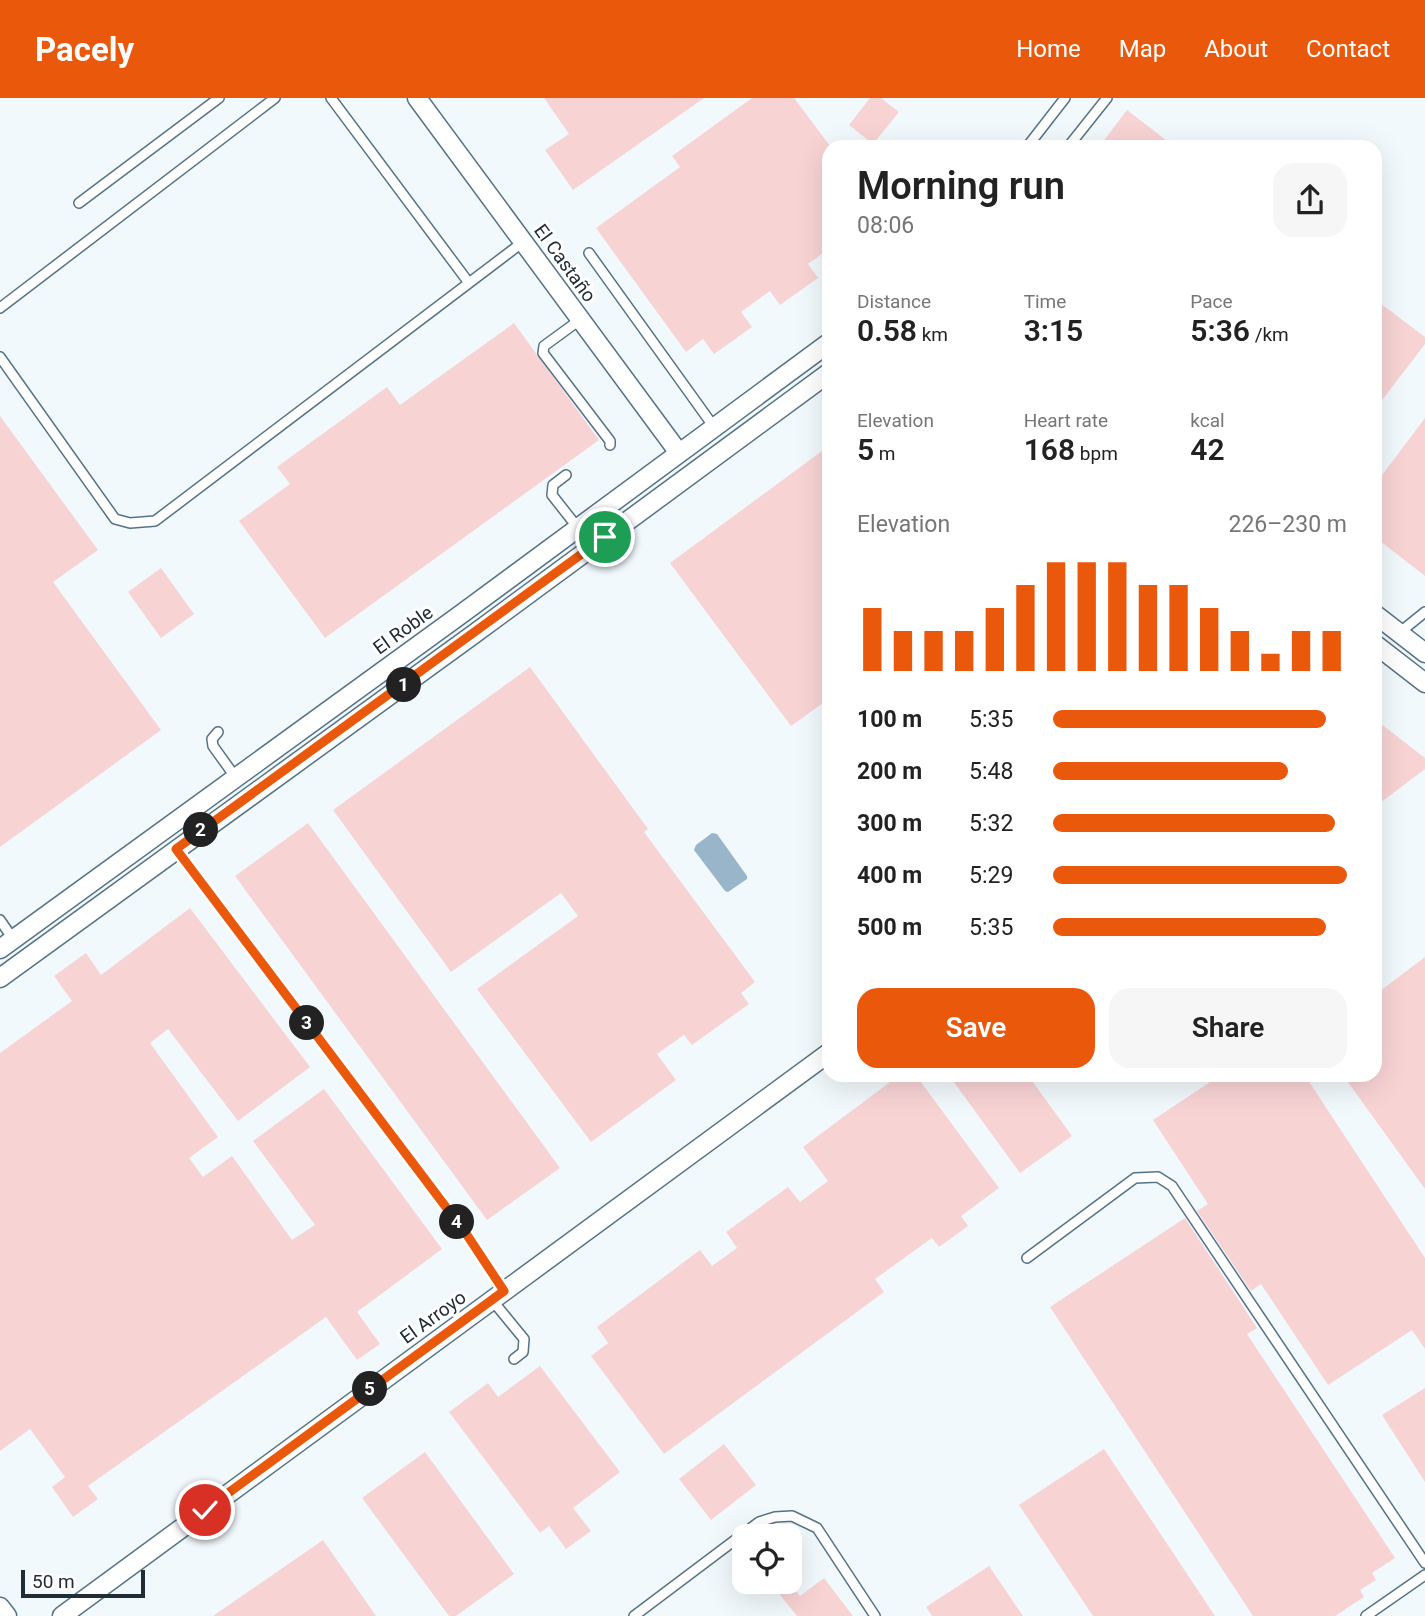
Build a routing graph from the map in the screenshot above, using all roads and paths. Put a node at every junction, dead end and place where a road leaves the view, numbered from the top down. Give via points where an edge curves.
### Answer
1 (219, 98) edge
2 (275, 98) edge
3 (331, 98) edge
4 (417, 98) edge
5 (1065, 98) edge
6 (1107, 98) edge
7 (1032, 140) edge
8 (1074, 140) edge
9 (79, 202) dead end
10 (523, 242) junction
11 (589, 253) dead end
12 (469, 283) junction
13 (0, 308) edge
14 (581, 319) junction
15 (822, 348) edge
16 (0, 357) edge
17 (822, 378) edge
18 (714, 427) junction
19 (610, 445) dead end
20 (679, 453) junction
21 (566, 475) dead end
22 (578, 528) junction
23 (1425, 612) edge
24 (460, 615) junction
25 (1382, 620) edge
26 (1399, 633) junction
27 (474, 634) junction
28 (1382, 644) edge
29 (1382, 652) edge
30 (1425, 653) edge
31 (1425, 683) edge
32 (218, 732) dead end
33 (236, 778) junction
34 (176, 849) junction
35 (0, 920) edge
36 (7, 944) edge
37 (0, 978) edge
38 (822, 1058) edge
39 (1027, 1258) dead end
40 (498, 1295) junction
41 (514, 1359) dead end
42 (1425, 1563) edge
43 (1425, 1575) edge
44 (0, 1607) edge
45 (7, 1616) edge
46 (62, 1616) edge
47 (634, 1616) edge
48 (874, 1616) edge
49 (1366, 1616) edge

1 - 9 lane
2 - 13 lane
3 - 12 lane
4 - 10 street, El Castaño
5 - 7 lane
6 - 8 lane
10 - 12 lane
10 - 14 street, El Castaño
11 - 18 lane
12 - 16 lane via 155,521 115,519
14 - 19 lane via 544,346 543,352
14 - 20 street, El Castaño
15 - 18 street, El Roble
17 - 27 street
18 - 20 street, El Roble
20 - 22 street, El Roble
21 - 22 lane via 553,485 552,495
22 - 24 street, El Roble
23 - 26 lane
24 - 27 street
24 - 33 street, El Roble
25 - 26 street
26 - 28 street
26 - 30 street
27 - 34 street
29 - 31 street
32 - 33 lane via 213,746
33 - 36 street, El Roble
34 - 37 street
34 - 40 lane via 467,1235
35 - 36 lane
38 - 40 street, El Arroyo
39 - 42 lane via 1135,1178 1158,1177 1172,1186
40 - 41 lane via 524,1339 523,1352
40 - 46 street, El Arroyo
43 - 49 lane
44 - 45 street
47 - 48 lane via 759,1522 792,1516 817,1528

